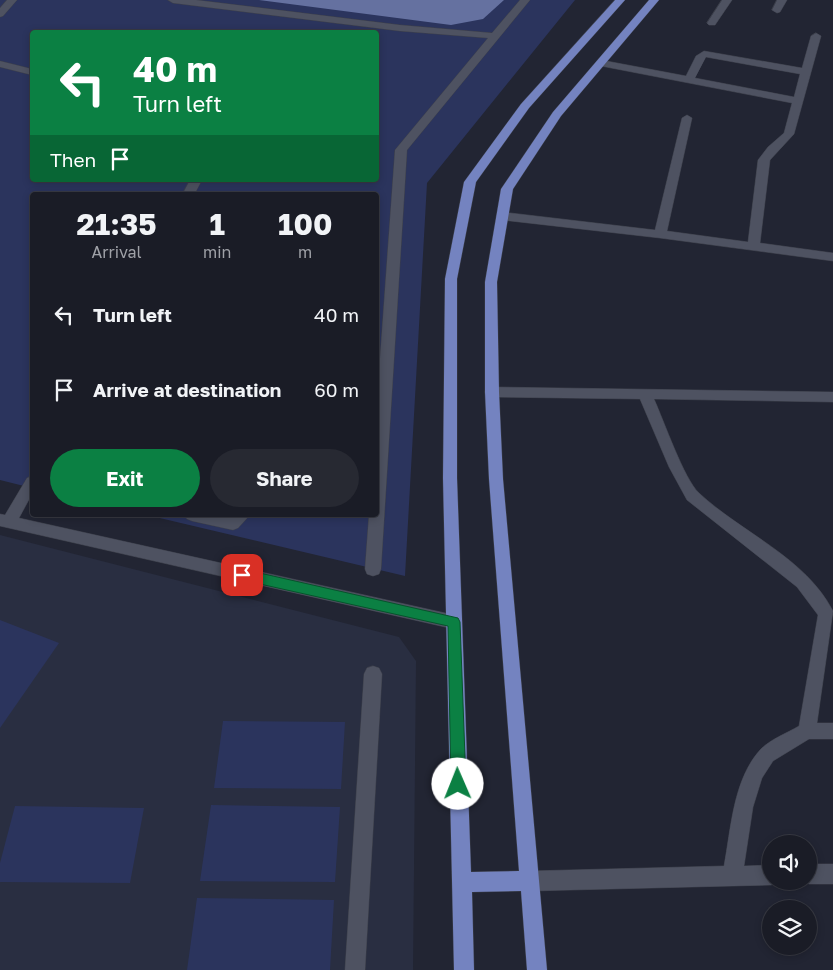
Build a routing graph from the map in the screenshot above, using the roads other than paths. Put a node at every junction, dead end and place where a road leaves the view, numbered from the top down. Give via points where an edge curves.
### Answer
1 (12, 0) edge
2 (173, 0) edge
3 (525, 0) edge
4 (620, 0) edge
5 (654, 0) edge
6 (728, 0) edge
7 (782, 0) edge
8 (777, 10) dead end
9 (0, 14) edge
10 (712, 23) dead end
11 (495, 36) junction
12 (816, 36) dead end
13 (601, 63) junction
14 (0, 64) edge
15 (30, 72) edge
16 (806, 72) junction
17 (689, 80) junction
18 (798, 101) junction
19 (687, 118) dead end
20 (502, 216) junction
21 (660, 234) junction
22 (754, 246) junction
23 (833, 257) edge
24 (381, 386) edge
25 (492, 392) junction
26 (645, 394) junction
27 (833, 397) edge
28 (379, 432) edge
29 (30, 485) edge
30 (201, 517) edge
31 (240, 517) edge
32 (375, 517) edge
33 (4, 522) edge
34 (373, 569) dead end
35 (454, 622) junction
36 (373, 674) dead end
37 (807, 731) junction
38 (833, 731) edge
39 (817, 874) edge
40 (833, 874) edge
41 (762, 875) edge
42 (732, 876) junction
43 (530, 881) junction
44 (461, 882) junction
45 (355, 970) edge
46 (464, 970) edge
47 (537, 970) edge

1 - 9 street
2 - 11 street via 400,28
3 - 11 street
4 - 35 main road via 525,106 470,182 451,280 450,478
5 - 13 main road
6 - 10 street
7 - 8 street
11 - 24 street via 401,150
12 - 16 street
13 - 17 street
13 - 20 main road via 557,114 507,189
14 - 15 street
16 - 17 street via 704,54
16 - 18 street
17 - 18 street
18 - 22 street via 789,134 764,160
19 - 21 street
20 - 21 street
20 - 25 main road via 492,282
21 - 22 street
22 - 23 street
24 - 28 street
25 - 26 street
25 - 43 main road via 496,479
26 - 27 street
26 - 37 street via 692,496 802,582 826,614
29 - 33 street
30 - 31 street via 232,524
32 - 34 street
33 - 35 street
35 - 44 main road
36 - 45 street
37 - 38 street
37 - 42 street via 767,755 754,774 744,807
39 - 40 street
41 - 42 street
42 - 43 street
43 - 44 main road
43 - 47 main road
44 - 46 main road

